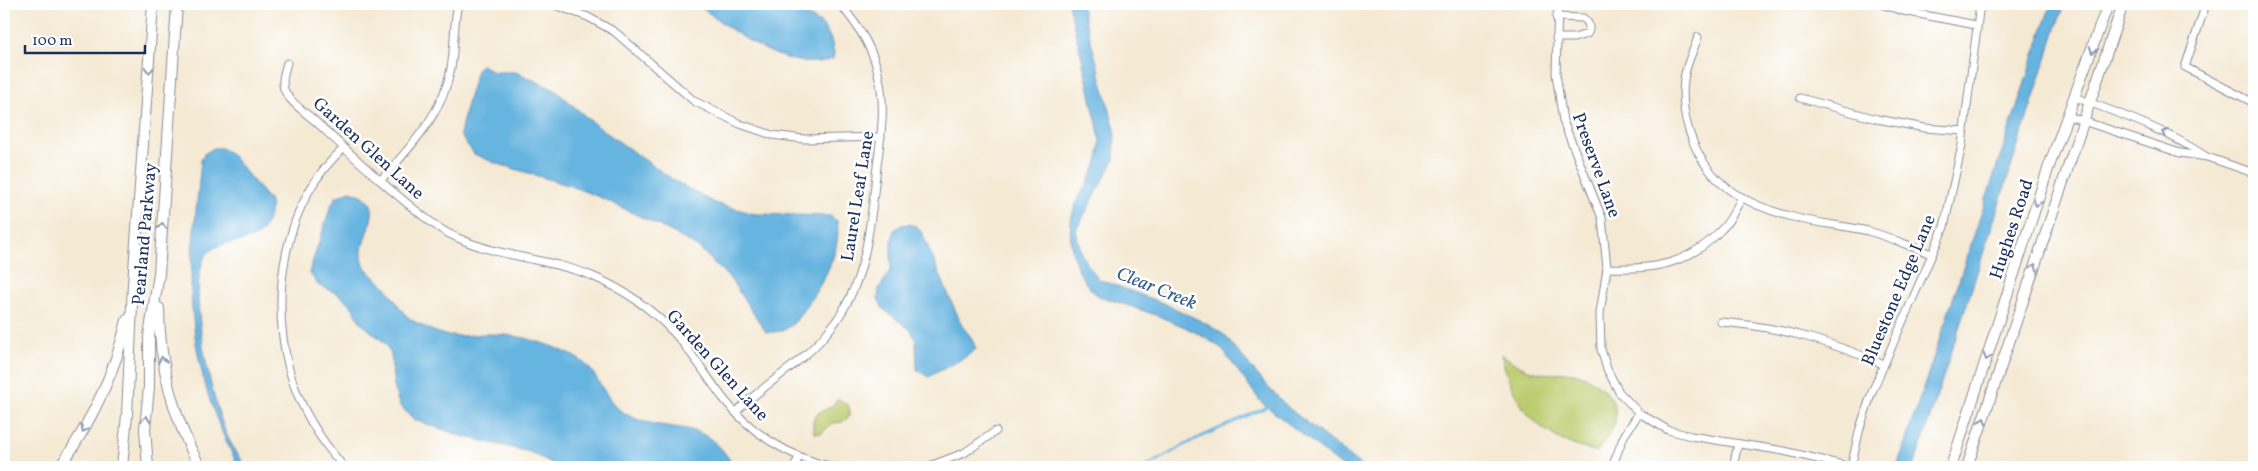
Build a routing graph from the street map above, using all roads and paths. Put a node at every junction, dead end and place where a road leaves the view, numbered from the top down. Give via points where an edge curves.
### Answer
1 (153, 4) edge
2 (177, 4) edge
3 (458, 4) edge
4 (552, 4) edge
5 (840, 4) edge
6 (1558, 4) edge
7 (1881, 4) edge
8 (1980, 4) edge
9 (2108, 4) edge
10 (2123, 4) edge
11 (2206, 4) edge
12 (1556, 17) junction
13 (1976, 25) junction
14 (1698, 37) dead end
15 (1556, 38) junction
16 (287, 63) dead end
17 (2075, 97) junction
18 (1800, 98) dead end
19 (2089, 102) junction
20 (2254, 103) edge
21 (2068, 116) junction
22 (2083, 121) junction
23 (1964, 131) junction
24 (880, 138) junction
25 (344, 148) junction
26 (2207, 157) junction
27 (2254, 173) edge
28 (381, 180) junction
29 (1742, 197) junction
30 (1932, 254) junction
31 (1607, 268) junction
32 (159, 274) junction
33 (133, 284) junction
34 (1721, 322) dead end
35 (1883, 364) junction
36 (736, 412) junction
37 (1639, 413) junction
38 (996, 431) dead end
39 (1738, 444) junction
40 (799, 458) junction
41 (60, 467) edge
42 (122, 467) edge
43 (148, 467) edge
44 (200, 467) edge
45 (344, 467) edge
46 (794, 467) edge
47 (832, 467) edge
48 (927, 467) edge
49 (1612, 467) edge
50 (1733, 467) edge
51 (1851, 467) edge
52 (1950, 467) edge
53 (1967, 467) edge

1 -> 33 main road, Pearland Parkway
32 -> 2 main road, Pearland Parkway
3 - 28 street via 448,86 441,102 426,128
4 - 24 street via 582,14 615,32 694,101 740,124 804,139
5 - 24 street, Laurel Leaf Lane via 859,30 878,70 884,112
6 - 12 street, Preserve Lane
7 - 13 street
8 - 13 street, Bluestone Edge Lane
9 -> 17 main road, Hughes Road
10 - 19 main road, Hughes Road
11 - 20 street via 2185,67
12 - 15 street, Preserve Lane
12 - 15 street via 1584,18 1589,28 1587,34 1580,37
13 - 23 street, Bluestone Edge Lane
14 - 29 street via 1684,78 1686,126 1714,176
15 - 31 street, Preserve Lane via 1556,74 1563,121 1602,218
16 - 25 street, Garden Glen Lane via 283,80 288,94
17 - 19 street
17 - 21 main road, Hughes Road
18 - 23 street via 1877,119
19 - 22 main road, Hughes Road
26 -> 19 street via 2144,123
21 - 22 street
21 -> 52 main road, Hughes Road
22 - 26 street via 2180,153
53 -> 22 main road, Hughes Road
23 - 30 street, Bluestone Edge Lane via 1944,227
24 - 36 street, Laurel Leaf Lane via 865,256 853,292 838,318 808,353
25 - 28 street, Garden Glen Lane
25 - 45 street via 319,177 298,215 285,259 281,305 284,342 293,383 318,432
26 - 27 street
28 - 36 street, Garden Glen Lane via 437,226 465,241 496,252 566,267 627,295 672,331
29 - 30 street via 1794,218 1870,232
29 - 31 street via 1722,230 1696,251 1650,268
30 - 35 street, Bluestone Edge Lane
31 - 37 street, Preserve Lane via 1600,313 1601,350 1619,392
43 -> 32 main road, Pearland Parkway via 145,429 149,336
44 -> 32 main road via 176,414 165,378 159,341
33 -> 41 main road via 123,338 108,382
33 - 42 main road, Pearland Parkway
34 - 35 street via 1758,325 1800,334
35 - 51 street, Bluestone Edge Lane via 1860,428
36 - 40 street, Garden Glen Lane via 766,438
37 - 39 street, Preserve Lane via 1668,430
37 - 49 street via 1624,436
38 - 48 street via 964,453
39 - 50 street
39 - 51 street, Preserve Lane
40 - 46 street
40 - 47 street, Garden Glen Lane

